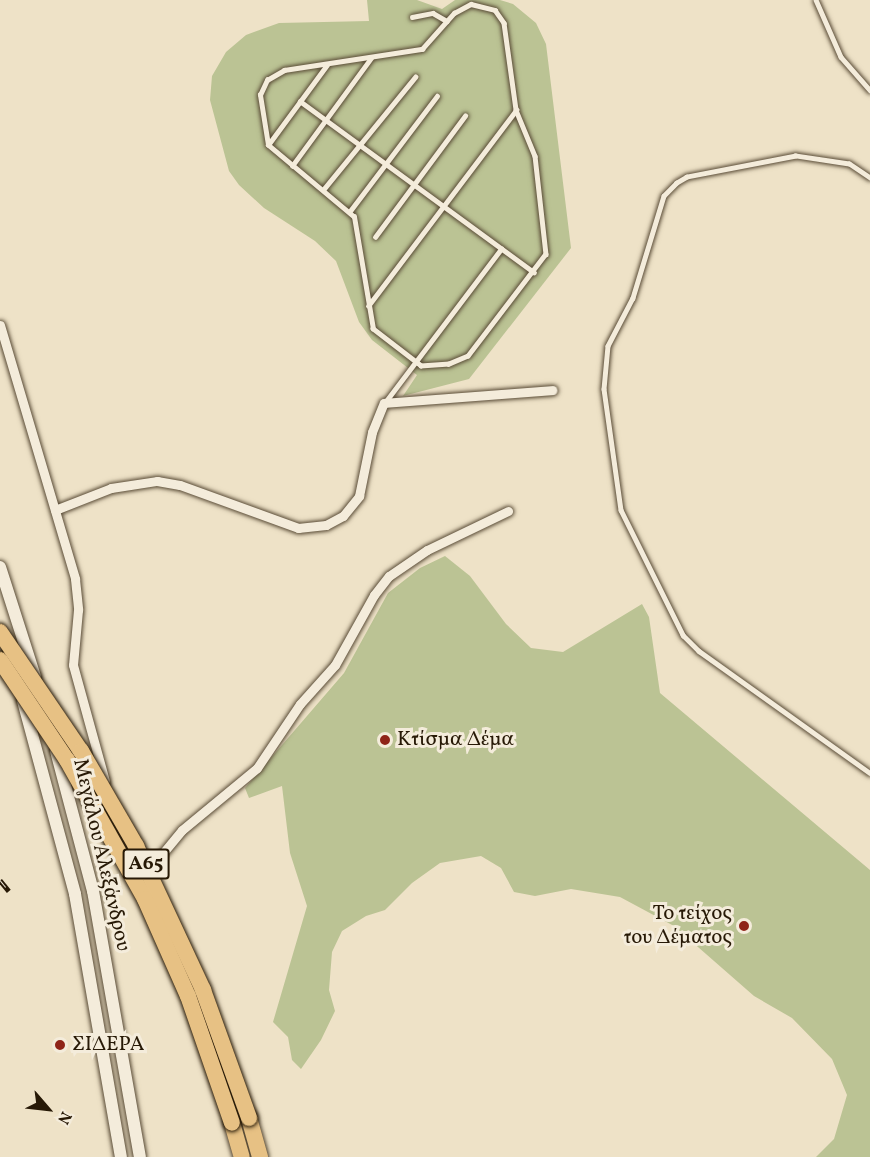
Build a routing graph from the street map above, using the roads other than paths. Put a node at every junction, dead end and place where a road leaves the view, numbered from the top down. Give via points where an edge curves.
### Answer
1 (816, 0) edge
2 (412, 16) dead end
3 (447, 21) junction
4 (371, 58) junction
5 (327, 64) junction
6 (415, 77) dead end
7 (870, 90) edge
8 (437, 96) dead end
9 (300, 101) junction
10 (516, 110) junction
11 (465, 116) dead end
12 (326, 120) junction
13 (268, 145) junction
14 (359, 145) junction
15 (385, 164) junction
16 (292, 166) junction
17 (870, 178) edge
18 (413, 185) junction
19 (323, 190) junction
20 (443, 207) junction
21 (350, 211) junction
22 (375, 237) dead end
23 (501, 249) junction
24 (534, 272) junction
25 (367, 307) junction
26 (0, 325) edge
27 (415, 363) junction
28 (552, 390) dead end
29 (384, 403) junction
30 (55, 510) junction
31 (508, 511) dead end
32 (0, 567) edge
33 (0, 623) edge
34 (0, 632) edge
35 (0, 660) edge
36 (870, 773) edge
37 (122, 1157) edge
38 (140, 1157) edge
39 (242, 1157) edge
40 (260, 1157) edge

1 - 7 lane via 841,57
2 - 3 lane via 433,12
3 - 4 lane via 422,49
3 - 10 lane via 471,4 487,7 501,16 507,33
4 - 5 lane
4 - 12 lane
5 - 9 lane
5 - 13 lane via 284,70 267,80 259,103
6 - 14 lane
8 - 15 lane
9 - 12 lane
9 - 13 lane
10 - 20 lane
10 - 24 lane via 536,156 547,244
11 - 18 lane
12 - 14 lane
12 - 16 lane
13 - 16 lane
14 - 15 lane
14 - 19 lane
15 - 18 lane
15 - 21 lane
16 - 19 lane
17 - 36 lane via 849,164 796,156 687,177 677,183 664,196 633,298 608,346 604,388 621,510 683,635 699,651
18 - 20 lane
18 - 22 lane
19 - 21 lane
20 - 23 lane
20 - 25 lane
21 - 25 lane via 356,225
23 - 24 lane
23 - 27 lane
24 - 27 lane via 468,356 439,365
25 - 27 lane via 369,321 378,336
26 - 30 street
27 - 29 lane
28 - 29 street
29 - 30 street via 372,432 359,496 343,516 326,525 298,528 180,485 157,482 111,488
30 - 31 street via 78,597 73,664 134,891 165,846 257,768 300,704 335,665 389,576 427,550
32 - 38 main road, Μεγάλου Αλεξάνδρου via 78,824
33 - 37 main road, Μεγάλου Αλεξάνδρου via 75,894
34 - 40 highway, Α65, bridge via 81,751 136,846 203,990
35 - 39 highway, Α65, bridge via 67,760 145,898 188,996

